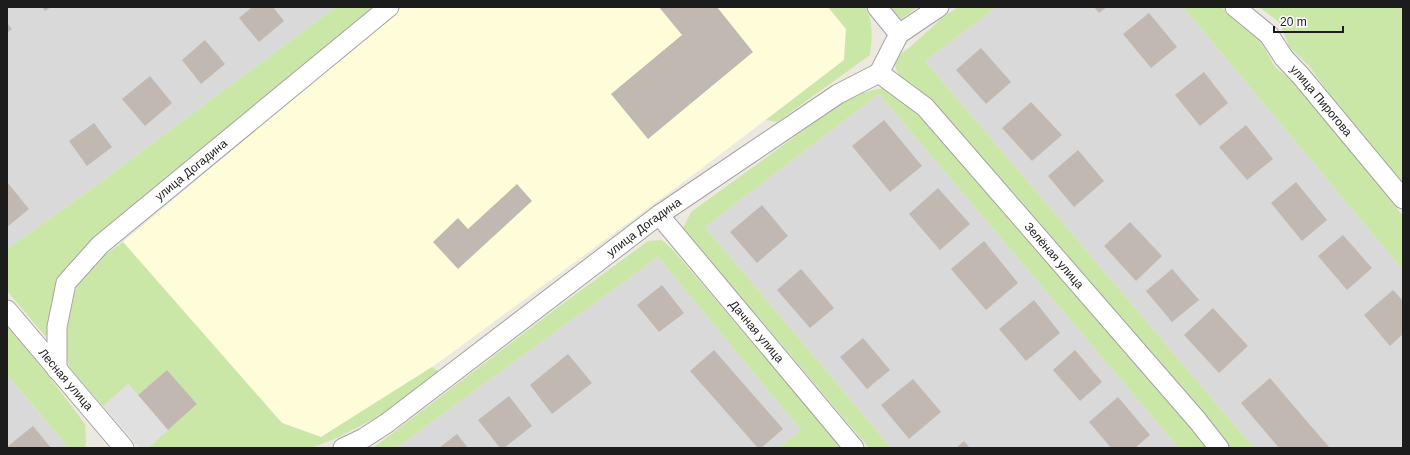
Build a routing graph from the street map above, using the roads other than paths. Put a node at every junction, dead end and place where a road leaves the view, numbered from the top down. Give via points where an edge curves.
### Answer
1 (389, 7) edge
2 (877, 7) edge
3 (939, 7) edge
4 (1235, 7) edge
5 (899, 34) junction
6 (879, 73) junction
7 (1403, 199) edge
8 (659, 215) junction
9 (7, 310) edge
10 (57, 370) junction
11 (122, 447) edge
12 (344, 448) edge
13 (854, 448) edge
14 (1219, 448) edge

1 - 10 street, улица Догадина via 100,245 70,277 66,283 57,327
2 - 5 street
3 - 5 street
4 - 7 street, улица Пирогова via 1269,34 1284,58
5 - 6 street
6 - 8 street, улица Догадина via 838,94
6 - 14 street, Зелёная улица via 925,107
8 - 12 street, улица Догадина via 387,424
8 - 13 street, Дачная улица
9 - 10 street, Лесная улица
10 - 11 street, Лесная улица

